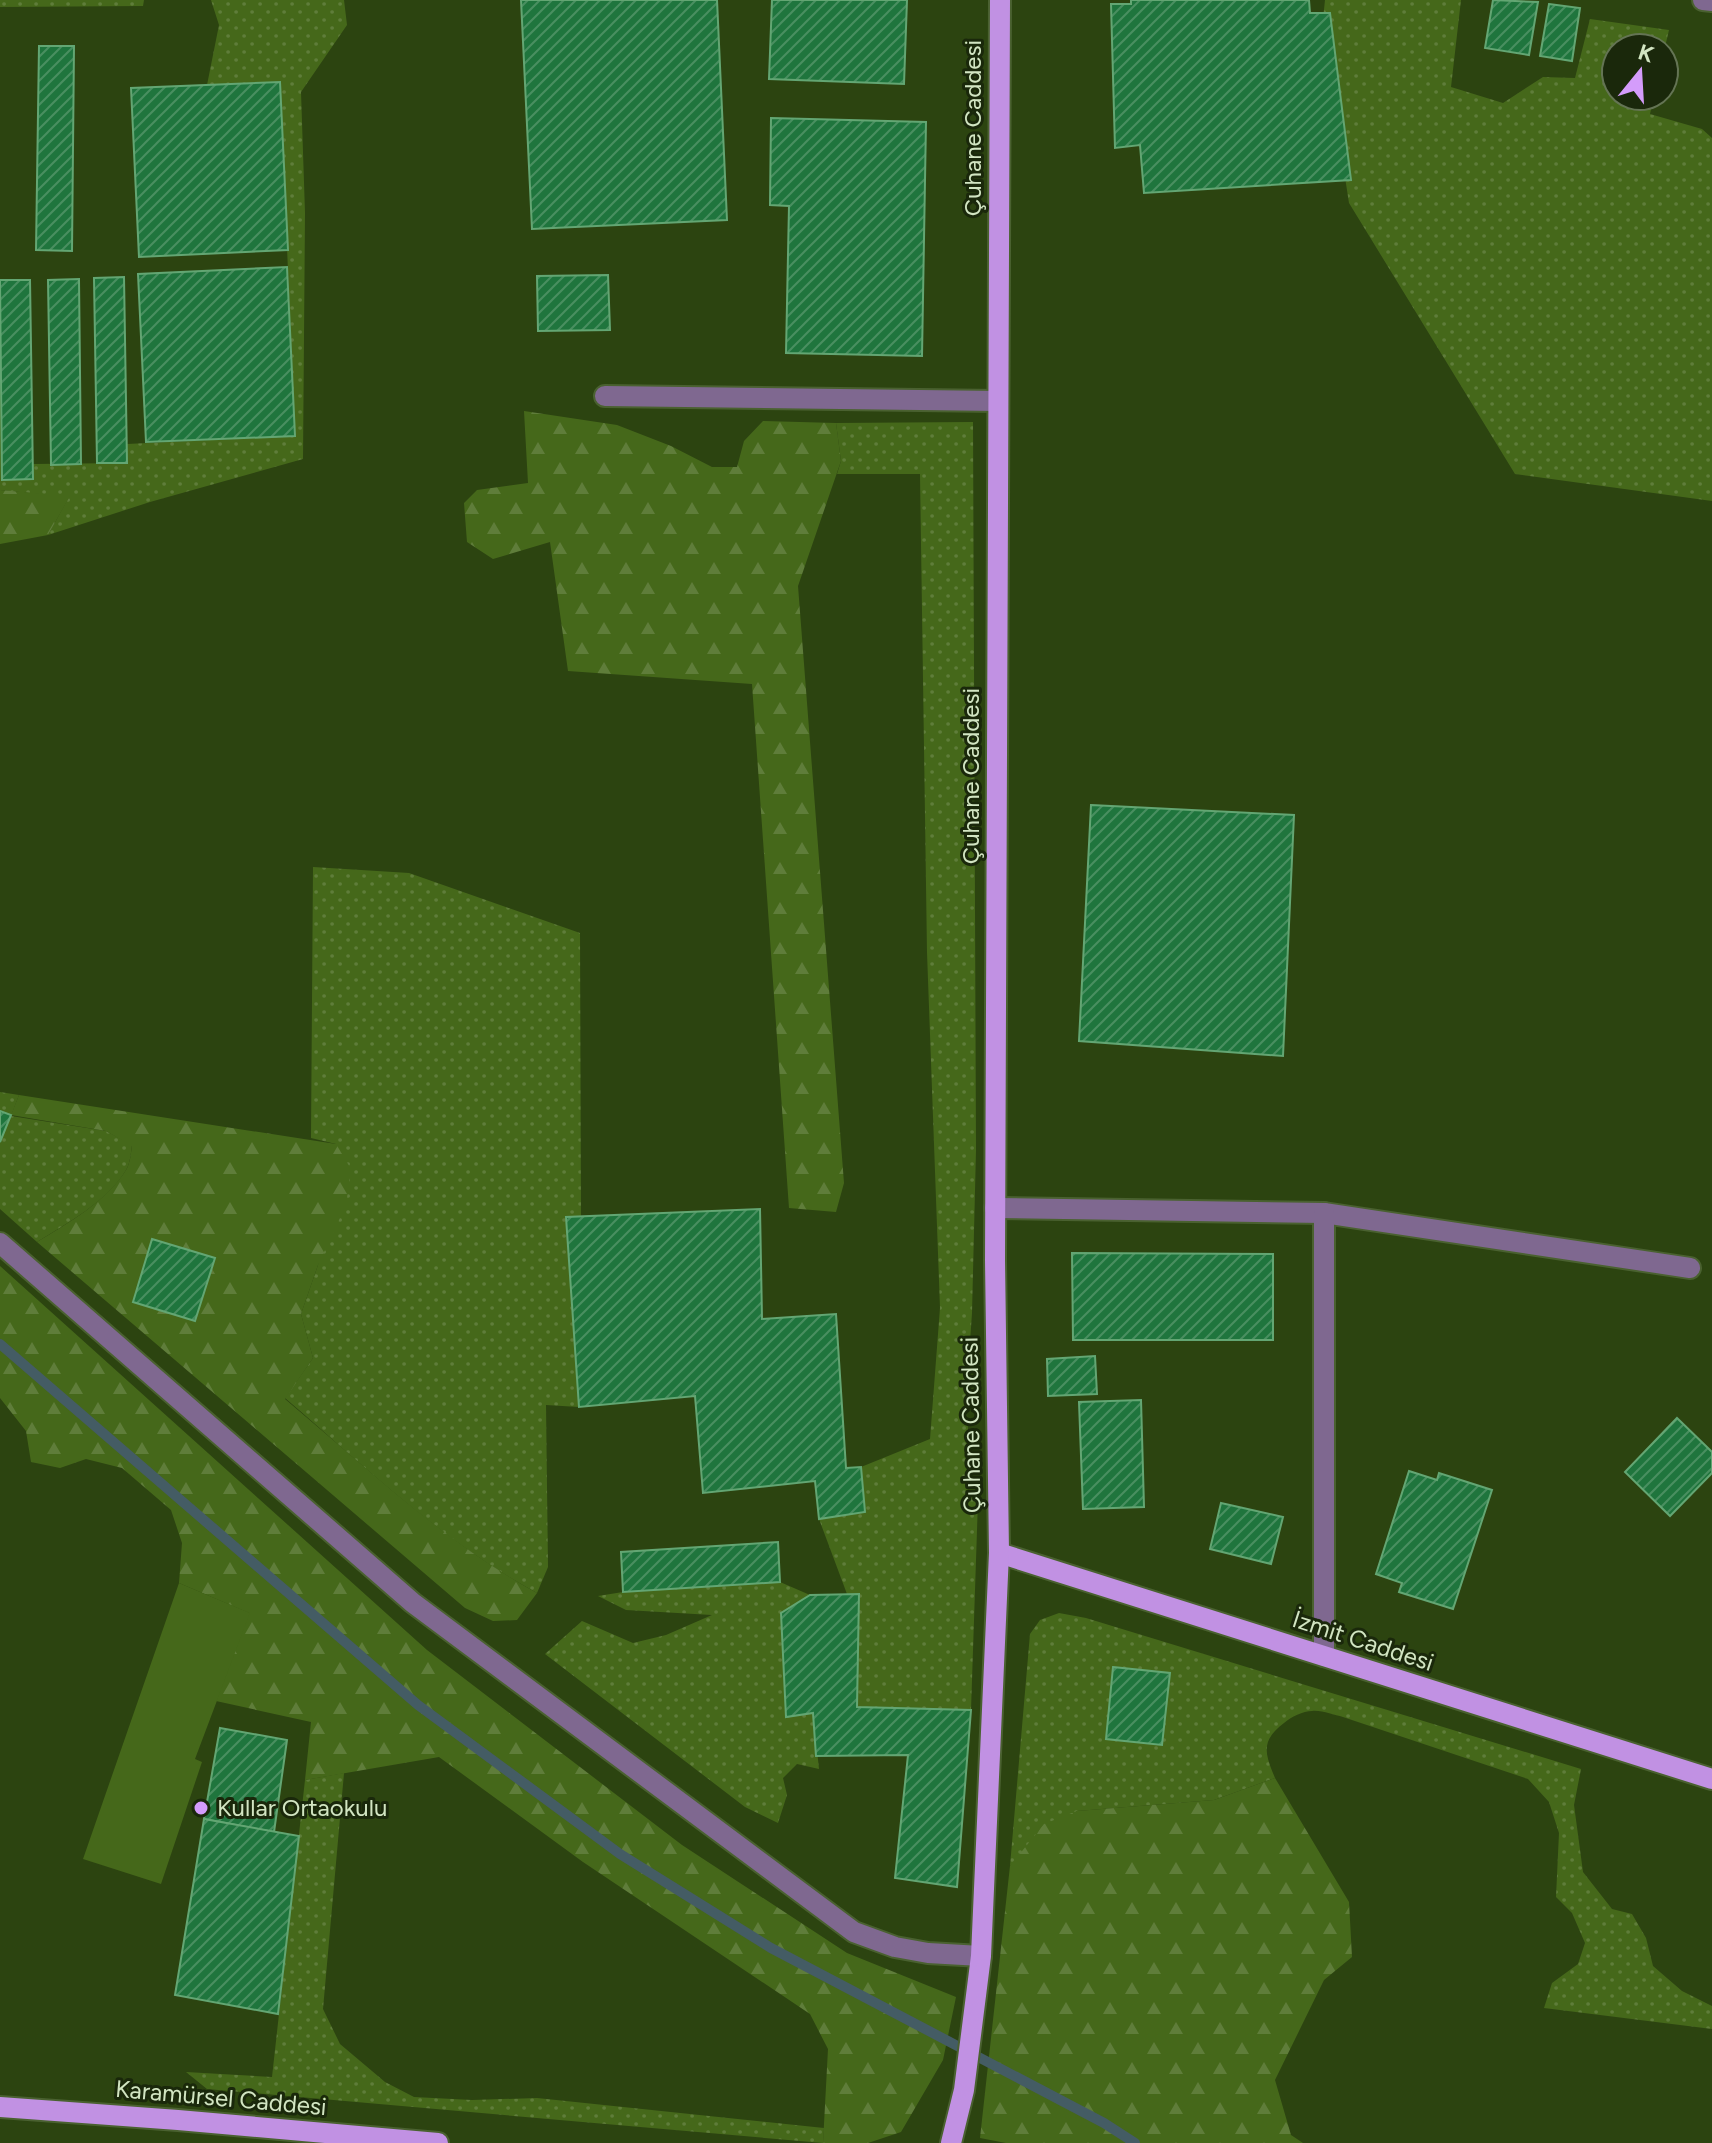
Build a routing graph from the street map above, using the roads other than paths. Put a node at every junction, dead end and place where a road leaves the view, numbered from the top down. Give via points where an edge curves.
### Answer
1 (1000, 0) edge
2 (1703, 0) edge
3 (1712, 1) edge
4 (605, 396) dead end
5 (998, 401) junction
6 (995, 1208) junction
7 (1324, 1213) junction
8 (0, 1243) edge
9 (1690, 1268) dead end
10 (999, 1553) junction
11 (1324, 1656) junction
12 (1712, 1779) edge
13 (981, 1956) junction
14 (0, 2107) edge
15 (438, 2143) edge
16 (951, 2143) edge

1 - 5 main road, Çuhane Caddesi
2 - 3 street
4 - 5 street
5 - 6 main road, Çuhane Caddesi
6 - 7 street
6 - 10 main road, Çuhane Caddesi
7 - 9 street
7 - 11 street
8 - 13 street via 413,1603 854,1932 895,1947
10 - 11 main road, İzmit Caddesi
10 - 13 main road, Çuhane Caddesi
11 - 12 main road, İzmit Caddesi
13 - 16 main road via 964,2090
14 - 15 main road, Karamürsel Caddesi

